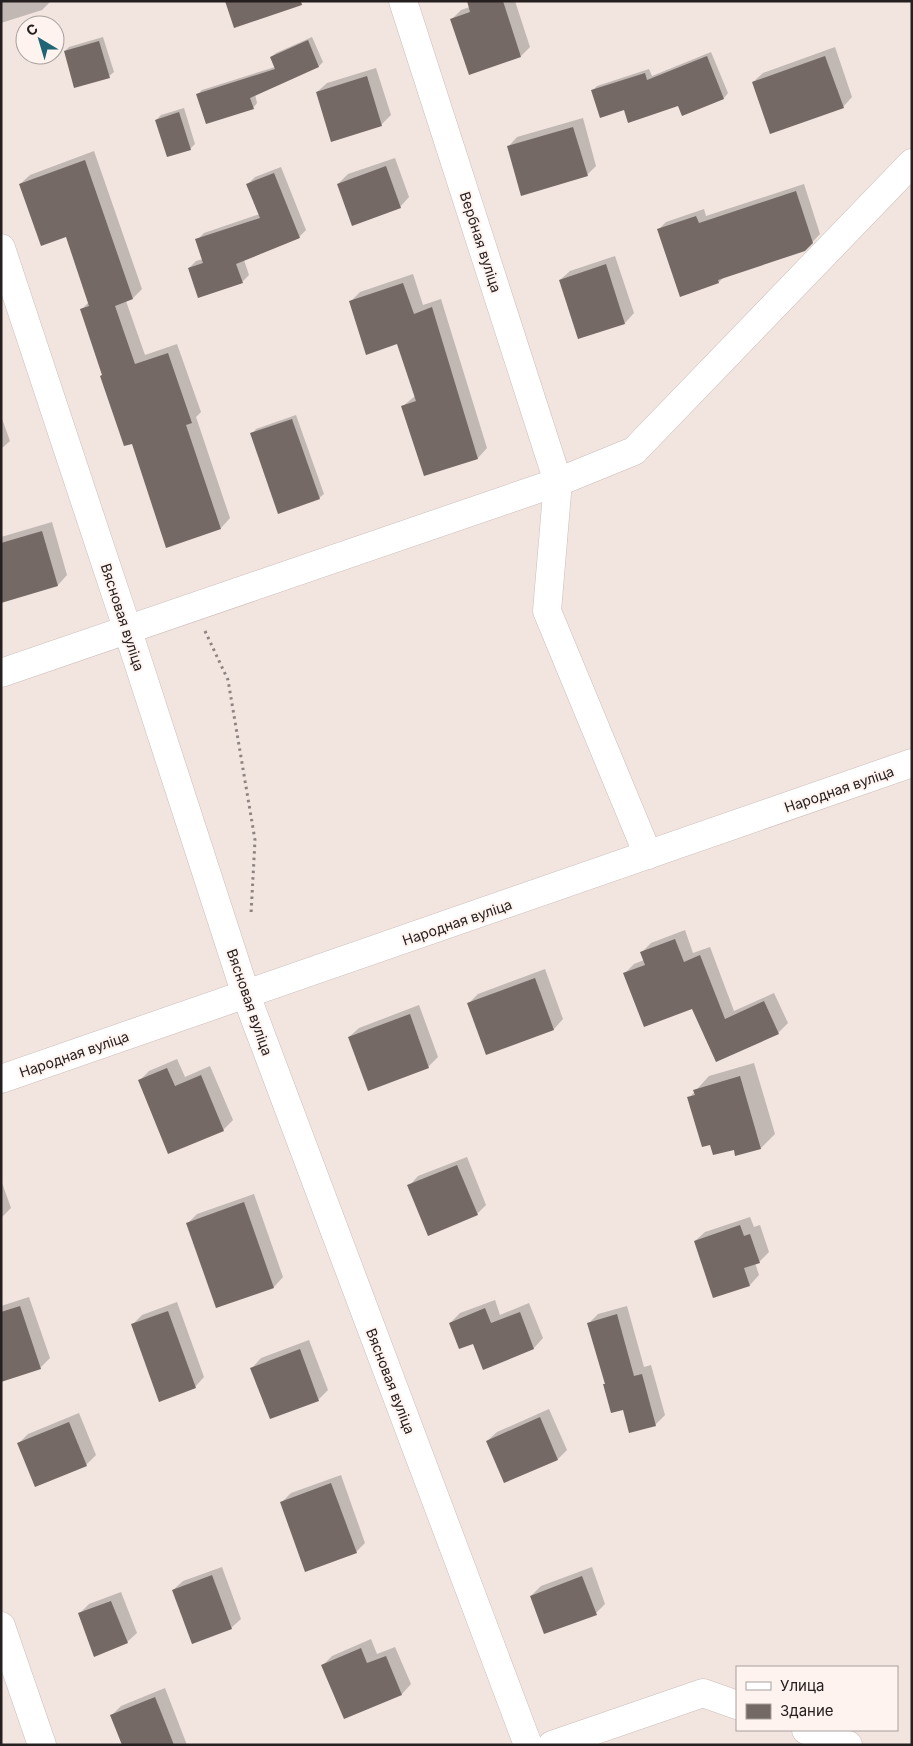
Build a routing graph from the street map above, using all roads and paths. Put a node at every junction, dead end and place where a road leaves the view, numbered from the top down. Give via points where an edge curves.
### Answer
1 (404, 1) edge
2 (912, 163) edge
3 (1, 248) edge
4 (558, 482) junction
5 (193, 606) junction
6 (128, 628) junction
7 (1, 673) edge
8 (912, 763) edge
9 (648, 855) junction
10 (250, 918) dead end
11 (246, 995) junction
12 (1, 1079) edge
13 (1, 1626) edge
14 (736, 1705) edge
15 (809, 1731) edge
16 (42, 1745) edge
17 (528, 1745) edge
18 (552, 1745) edge
19 (848, 1745) edge

1 - 4 street, Вербная вуліца
2 - 4 street via 634,451
3 - 6 street, Вясновая вуліца
4 - 5 street
4 - 9 street via 547,611
5 - 6 street
5 - 10 path via 228,680 255,840
6 - 7 street
6 - 11 street, Вясновая вуліца
8 - 9 street, Народная вуліца
9 - 11 street, Народная вуліца
11 - 12 street, Народная вуліца
11 - 17 street, Вясновая вуліца
13 - 16 street
14 - 18 street via 703,1693
15 - 19 street

